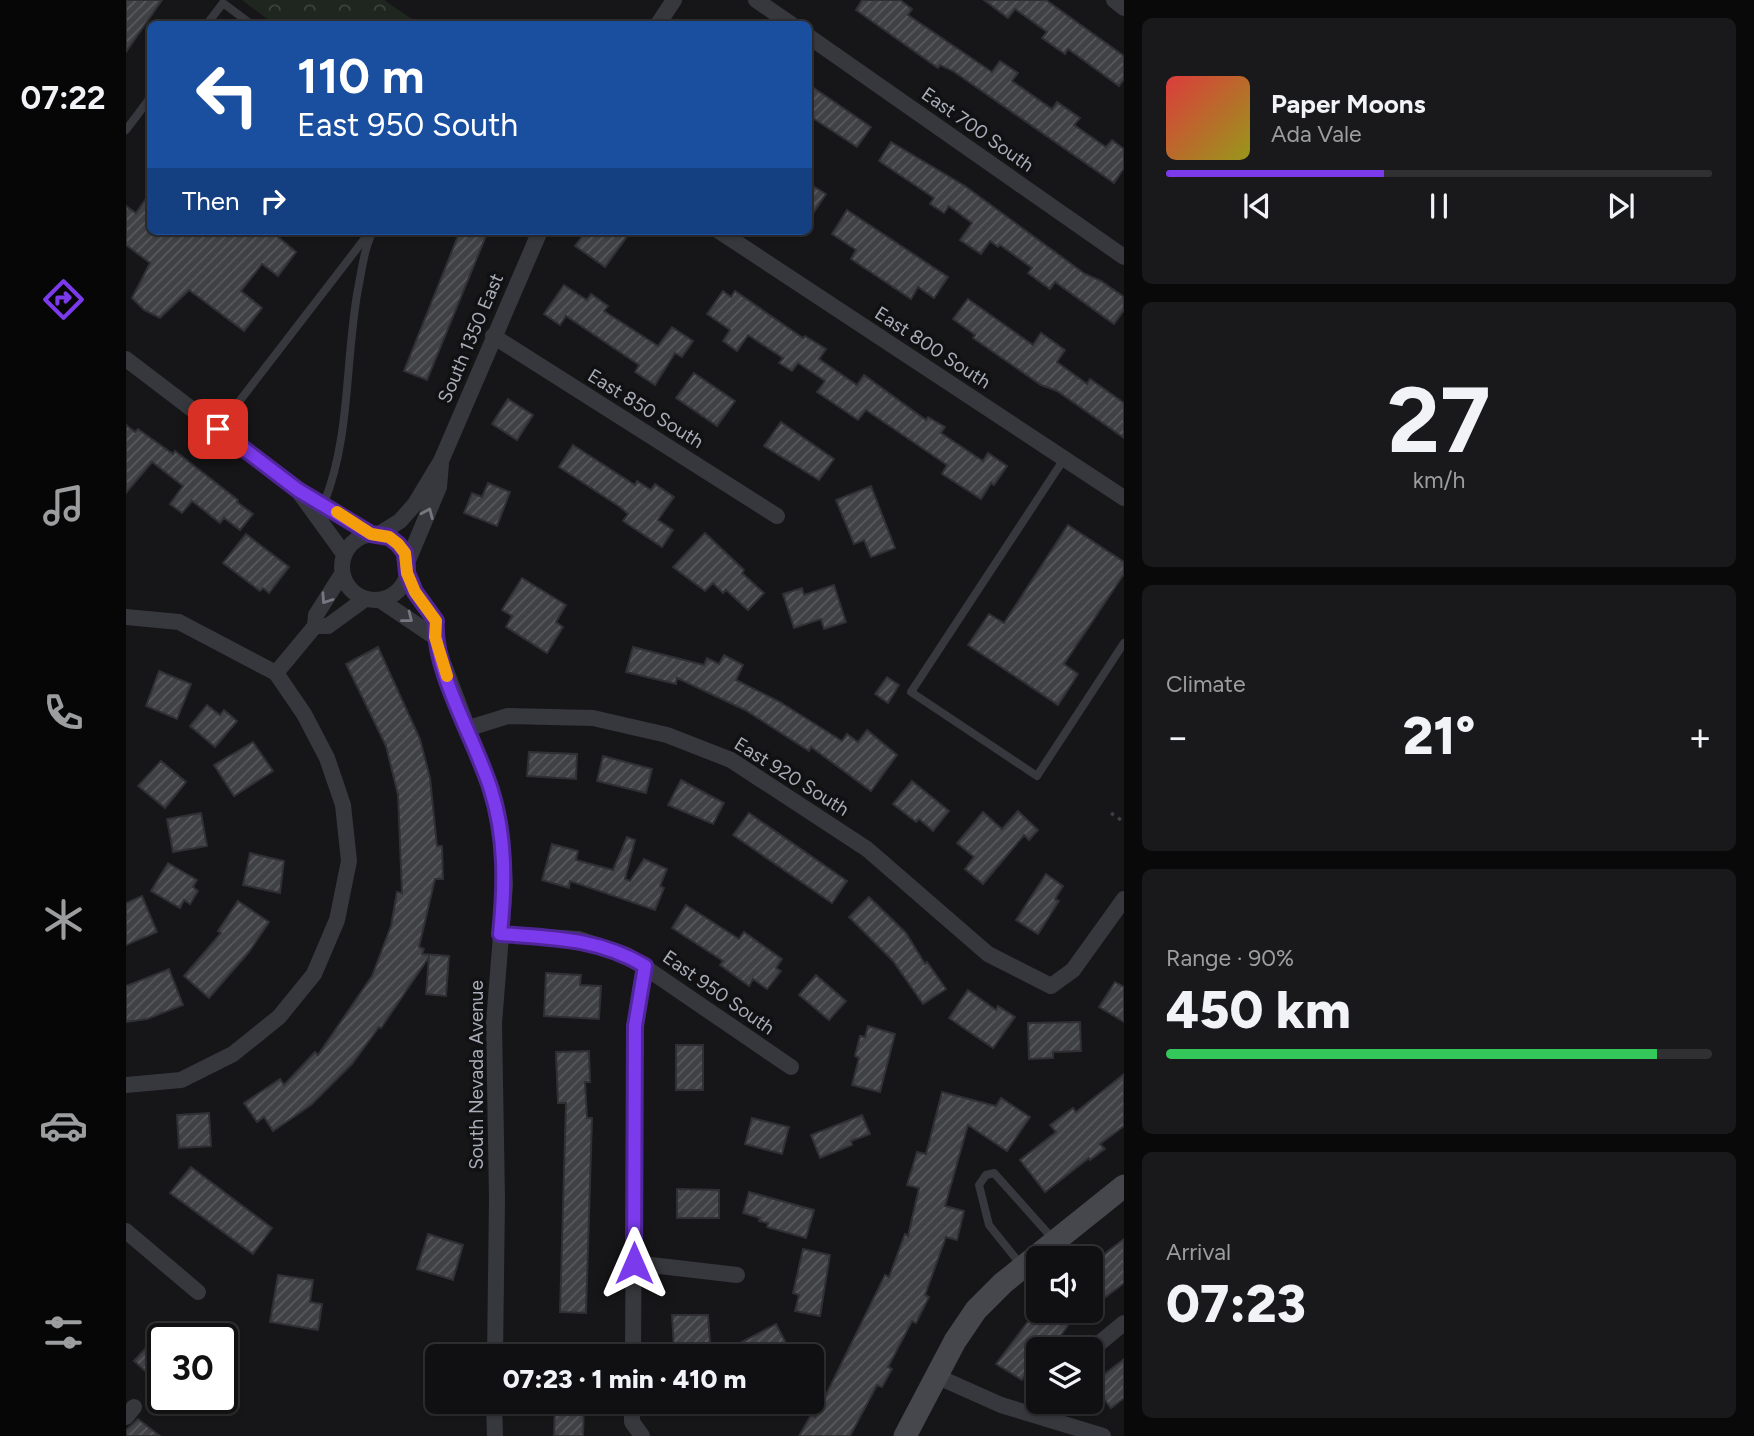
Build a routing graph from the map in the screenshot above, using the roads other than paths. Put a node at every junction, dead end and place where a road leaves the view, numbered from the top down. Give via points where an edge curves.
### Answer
1 (674, 0) edge
2 (756, 0) edge
3 (1114, 0) edge
4 (1124, 8) edge
5 (209, 21) edge
6 (247, 21) edge
7 (660, 21) edge
8 (787, 21) edge
9 (812, 39) edge
10 (147, 102) edge
11 (126, 130) edge
12 (368, 235) edge
13 (371, 235) edge
14 (538, 235) edge
15 (725, 235) edge
16 (1124, 257) edge
17 (494, 336) junction
18 (126, 359) edge
19 (218, 429) junction
20 (1064, 459) junction
21 (441, 461) junction
22 (298, 490) junction
23 (1124, 498) edge
24 (324, 503) junction
25 (776, 516) dead end
26 (375, 534) junction
27 (344, 554) junction
28 (407, 568) junction
29 (342, 574) junction
30 (373, 599) junction
31 (126, 617) edge
32 (315, 626) junction
33 (435, 637) junction
34 (1124, 643) edge
35 (276, 673) junction
36 (467, 729) junction
37 (1124, 899) edge
38 (1118, 923) edge
39 (500, 934) junction
40 (645, 966) junction
41 (791, 1067) dead end
42 (126, 1084) edge
43 (1124, 1186) edge
44 (126, 1231) edge
45 (1055, 1241) junction
46 (634, 1263) junction
47 (1023, 1267) junction
48 (737, 1275) dead end
49 (198, 1292) dead end
50 (1124, 1324) edge
51 (1103, 1341) edge
52 (495, 1344) edge
53 (633, 1344) edge
54 (936, 1376) junction
55 (494, 1414) edge
56 (632, 1414) edge
57 (1052, 1414) edge
58 (1050, 1420) junction
59 (495, 1436) edge
60 (642, 1436) edge
61 (905, 1436) edge
62 (1103, 1436) edge

1 - 7 street
2 - 8 street
3 - 4 street
5 - 6 lane via 223,3
9 - 16 street, East 700 South
10 - 11 lane
12 - 19 lane
13 - 24 lane via 354,312 338,458
14 - 17 street, South 1350 East
15 - 20 street, East 800 South
17 - 21 street, South 1350 East
17 - 25 street, East 850 South
18 - 19 street
19 - 22 street
20 - 23 street, East 800 South
20 - 34 lane via 911,692 1037,776
21 - 26 street, South 1350 East via 415,505 400,521
28 -> 21 street, South 1350 East via 439,487
22 - 24 street
22 - 27 street
24 - 26 street
26 - 27 street via 355,540
26 - 28 street via 398,544
27 - 29 street
28 - 30 street via 398,591
28 - 33 street, South Nevada Avenue via 415,592 436,621
29 - 30 street via 350,589
29 -> 32 street via 316,615
30 - 32 street via 328,626
30 -> 33 street
31 - 35 street via 178,622
32 - 35 street
33 - 36 street, South Nevada Avenue
35 - 42 street via 327,758 342,805 349,861 337,920 314,974 279,1017 233,1054 181,1080
36 - 38 street, East 920 South via 508,716 593,718 667,734 731,760 867,849 988,954 1051,986
36 - 39 street, South Nevada Avenue via 491,789 500,831 505,885
37 - 38 street
39 - 40 street, East 950 South via 579,939
39 - 52 street, South Nevada Avenue via 494,1023
40 - 41 street, East 950 South
40 - 46 street via 635,1026
43 - 45 street
44 - 49 street
45 - 47 street
45 - 47 lane via 1005,1183 994,1173 986,1175 979,1185 989,1225
46 - 48 street
46 - 53 street
47 - 54 street via 976,1310
50 - 51 street
54 - 58 street via 981,1398
54 - 61 street
55 - 59 street
56 - 60 street
57 - 58 street
58 - 62 street

